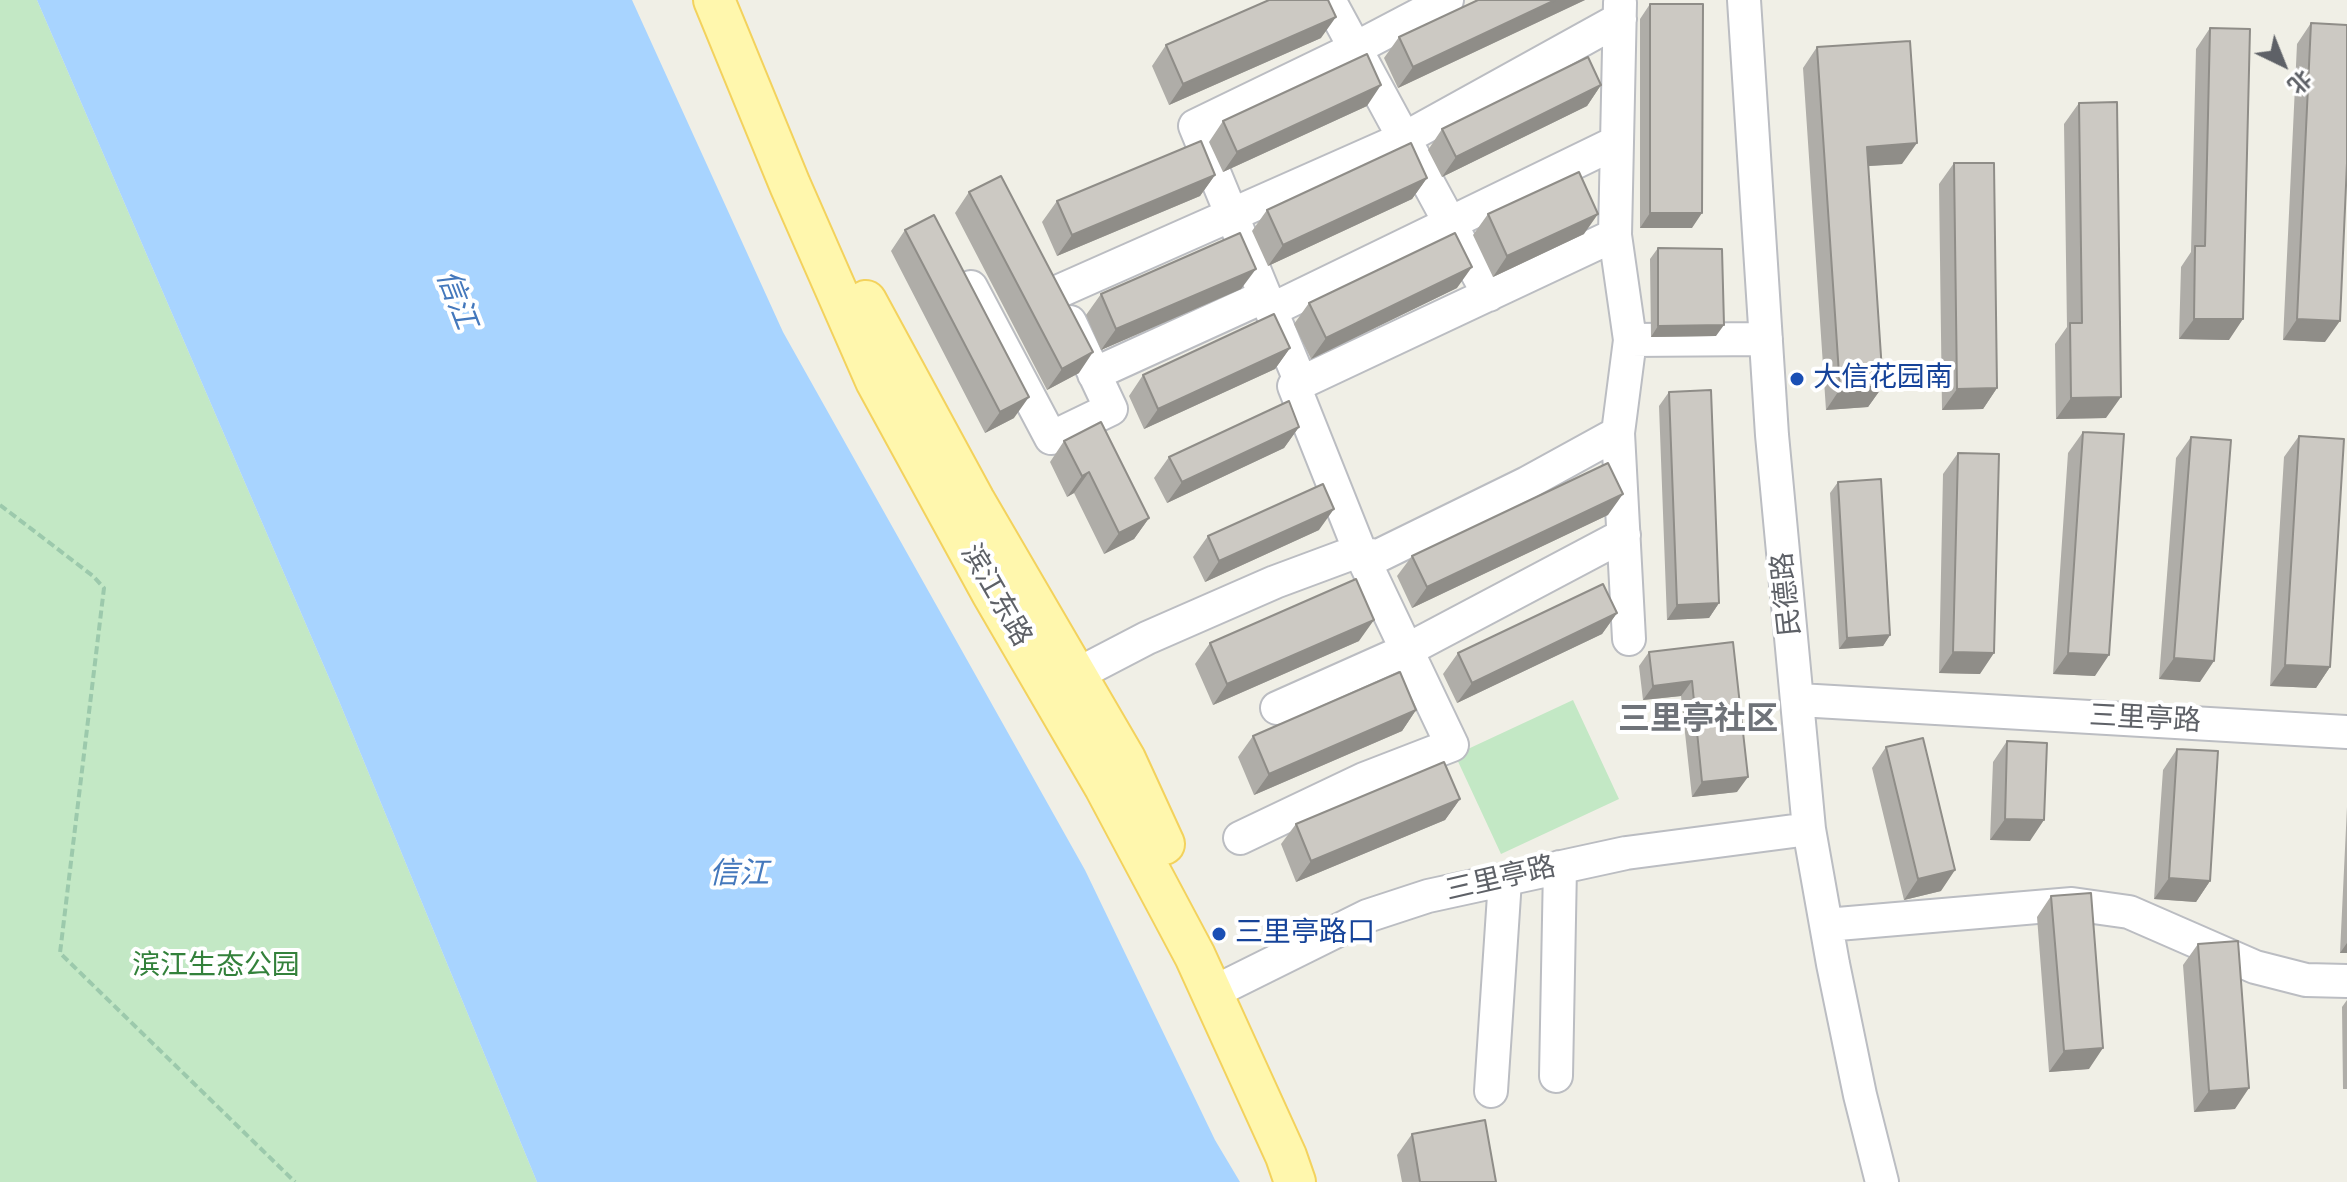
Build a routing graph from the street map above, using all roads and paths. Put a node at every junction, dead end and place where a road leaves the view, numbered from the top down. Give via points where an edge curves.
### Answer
1 (714, 0) edge
2 (741, 0) edge
3 (1329, 0) edge
4 (1447, 0) edge
5 (1744, 0) edge
6 (1620, 10) edge
7 (1354, 49) junction
8 (1405, 138) junction
9 (1617, 142) junction
10 (1231, 214) junction
11 (1451, 223) junction
12 (1615, 235) junction
13 (959, 265) edge
14 (1489, 295) junction
15 (1268, 303) junction
16 (1766, 339) junction
17 (1630, 340) junction
18 (1094, 374) junction
19 (1301, 383) junction
20 (1618, 433) junction
21 (0, 505) edge
22 (1624, 535) junction
23 (1361, 554) junction
24 (1629, 639) dead end
25 (1407, 650) junction
26 (1076, 675) junction
27 (1799, 700) junction
28 (1277, 708) dead end
29 (2347, 732) edge
30 (1809, 829) junction
31 (1240, 838) dead end
32 (1560, 867) junction
33 (1505, 880) junction
34 (1826, 925) junction
35 (2347, 981) edge
36 (1221, 989) junction
37 (1556, 1076) dead end
38 (1491, 1091) dead end
39 (295, 1182) edge
40 (1295, 1182) edge
41 (1320, 1182) edge
42 (1882, 1182) edge

1 - 36 main road, 滨江东路 via 876,381 1195,956
2 - 26 main road, 滨江东路 via 850,271
3 - 7 street
4 - 7 street
5 - 16 street, 民德路
6 - 8 street
6 - 9 street
7 - 8 street
7 - 10 street via 1195,126
8 - 10 street
8 - 11 street
9 - 11 street
9 - 12 street
10 - 15 street
10 - 18 street via 1049,280
11 - 14 street
11 - 15 street
12 - 14 street
12 - 17 street
13 - 18 street via 1051,438 1111,409
14 - 19 street
15 - 18 street
15 - 19 street
16 - 17 street
16 - 27 street, 民德路
17 - 20 street
19 - 23 street via 1294,386
20 - 22 street
20 - 23 street via 1378,556
21 - 39 path via 104,588 60,953
22 - 24 street
22 - 25 street
23 - 25 street
23 - 26 street via 1275,582
25 - 28 street
25 - 31 street via 1452,745 1364,779
26 - 36 main road, 滨江东路 via 1125,759
27 - 29 street, 三里亭路
27 - 30 street, 民德路
30 - 32 street, 三里亭路
30 - 34 street, 民德路
32 - 33 street, 三里亭路
32 - 37 street
33 - 36 street, 三里亭路 via 1367,916
33 - 38 street
34 - 35 street via 2072,904 2129,912 2255,967 2306,980
34 - 42 street, 民德路
36 - 40 main road, 滨江东路
36 - 41 main road, 滨江东路 via 1309,1150

